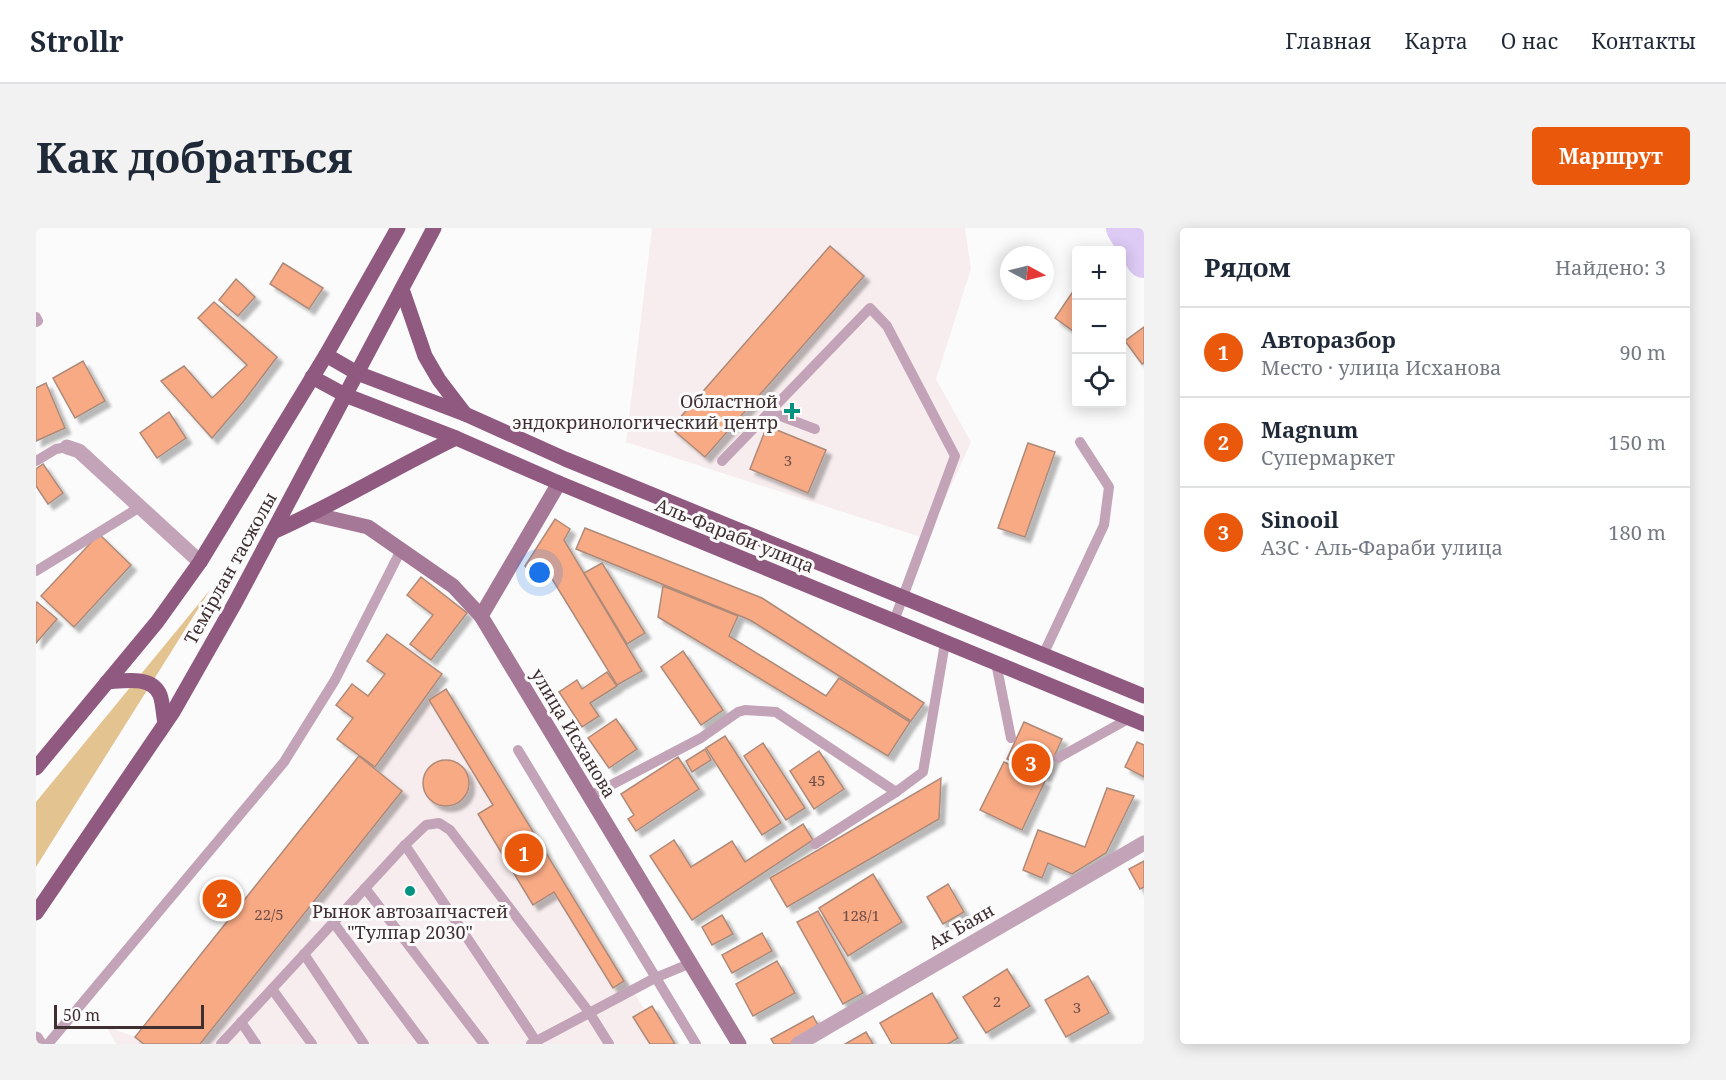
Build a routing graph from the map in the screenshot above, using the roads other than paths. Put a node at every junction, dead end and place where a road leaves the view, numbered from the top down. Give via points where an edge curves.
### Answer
1 (398, 228) edge
2 (434, 228) edge
3 (402, 289) junction
4 (326, 355) junction
5 (357, 373) junction
6 (312, 377) junction
7 (345, 395) junction
8 (770, 412) junction
9 (465, 414) junction
10 (815, 429) dead end
11 (456, 438) junction
12 (1080, 442) dead end
13 (67, 447) joint
14 (36, 461) edge
15 (722, 461) dead end
16 (559, 483) junction
17 (140, 507) junction
18 (312, 514) junction
19 (273, 532) junction
20 (400, 549) junction
21 (200, 562) junction
22 (36, 571) edge
23 (902, 597) junction
24 (481, 616) junction
25 (894, 621) junction
26 (945, 643) junction
27 (1043, 655) junction
28 (996, 663) junction
29 (107, 682) junction
30 (1144, 696) edge
31 (1137, 721) edge
32 (165, 723) junction
33 (1011, 738) dead end
34 (518, 750) dead end
35 (1058, 758) dead end
36 (36, 768) edge
37 (896, 792) junction
38 (590, 796) junction
39 (1144, 843) edge
40 (815, 844) dead end
41 (405, 845) junction
42 (365, 888) junction
43 (36, 913) edge
44 (333, 922) junction
45 (304, 954) junction
46 (691, 963) junction
47 (655, 978) junction
48 (272, 988) junction
49 (590, 1012) junction
50 (242, 1022) junction
51 (36, 1039) edge
52 (533, 1042) edge
53 (39, 1044) edge
54 (48, 1044) edge
55 (221, 1044) edge
56 (256, 1044) edge
57 (312, 1044) edge
58 (364, 1044) edge
59 (424, 1044) edge
60 (483, 1044) edge
61 (609, 1044) edge
62 (696, 1044) edge
63 (739, 1044) edge
64 (798, 1044) edge

1 - 4 main road, Темірлан тасжолы
2 - 3 main road, Темірлан тасжолы
3 - 5 main road, Темірлан тасжолы
3 - 9 main road via 425,356
4 - 5 main road, Аль-Фараби улица
4 - 6 main road, Темірлан тасжолы
5 - 7 main road, Темірлан тасжолы
5 - 9 main road, Аль-Фараби улица
6 - 7 main road, Аль-Фараби улица
6 - 21 main road, Темірлан тасжолы
7 - 11 main road, Аль-Фараби улица
7 - 19 main road, Темірлан тасжолы
8 - 10 lane
8 - 15 lane
8 - 23 lane via 870,308 887,326 955,456
9 - 23 main road, Аль-Фараби улица
11 - 16 main road, Аль-Фараби улица
11 - 18 main road
12 - 27 lane via 1109,487 1104,525
13 - 14 lane
13 - 17 street via 79,451
16 - 24 main road
16 - 25 main road, Аль-Фараби улица
17 - 21 street
17 - 22 lane
18 - 19 main road
18 - 20 main road, улица Исханова via 368,527
19 - 32 main road, Темірлан тасжолы
20 - 24 main road, улица Исханова via 453,586
20 - 54 lane via 335,680 284,762
21 - 29 main road, Темірлан тасжолы
23 - 25 lane
23 - 27 main road, Аль-Фараби улица
24 - 38 main road, улица Исханова
25 - 26 main road, Аль-Фараби улица
26 - 28 main road, Аль-Фараби улица
26 - 37 lane via 923,772
27 - 30 main road, Аль-Фараби улица
28 - 31 main road, Аль-Фараби улица
28 - 33 lane
29 - 32 main road via 131,680 156,687
29 - 36 main road, Темірлан тасжолы
31 - 35 lane
32 - 43 main road, Темірлан тасжолы
34 - 47 lane
37 - 38 lane via 776,712 745,710 701,738
37 - 40 lane
38 - 46 main road, улица Исханова
39 - 64 street, Ак Баян
41 - 42 lane
41 - 49 lane via 426,825 439,823 450,830
41 - 52 lane
42 - 44 lane
42 - 60 lane
44 - 45 lane
44 - 59 lane
45 - 48 lane
45 - 58 lane
46 - 47 lane
46 - 63 main road, улица Исханова
47 - 49 lane
47 - 62 lane
48 - 50 lane
48 - 57 lane
49 - 52 lane
49 - 61 lane
50 - 55 lane
50 - 56 lane
51 - 53 street

